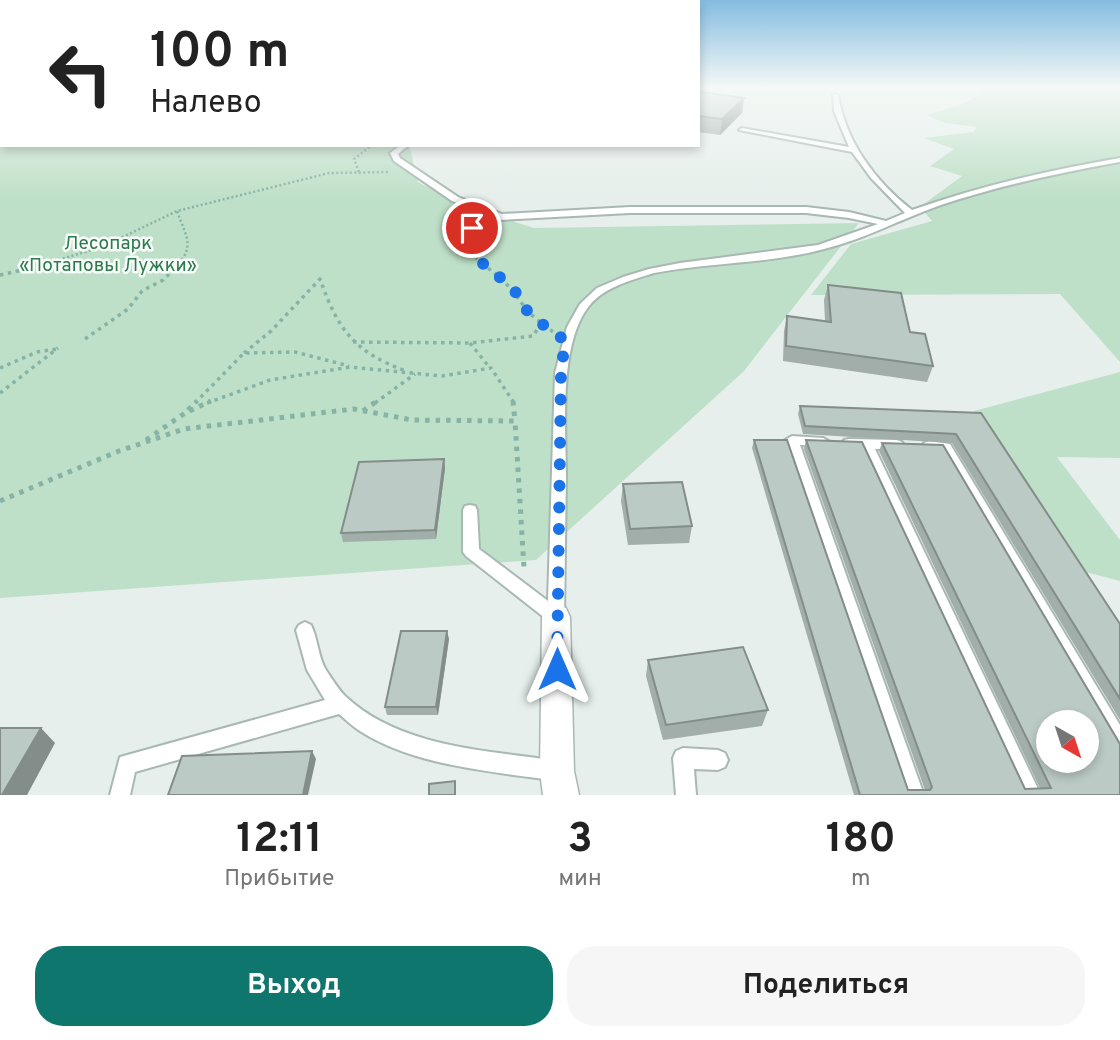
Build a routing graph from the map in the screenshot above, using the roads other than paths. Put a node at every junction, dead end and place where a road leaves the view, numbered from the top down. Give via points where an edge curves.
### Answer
1 (843, 123) edge
2 (742, 130) dead end
3 (403, 147) edge
4 (855, 150) junction
5 (1120, 160) edge
6 (911, 213) junction
7 (890, 224) junction
8 (866, 444) junction
9 (470, 510) dead end
10 (556, 617) junction
11 (305, 630) dead end
12 (338, 705) junction
13 (1120, 743) edge
14 (718, 760) dead end
15 (559, 783) edge
16 (120, 795) edge
17 (686, 795) edge
18 (914, 795) edge
19 (1031, 795) edge

1 - 4 lane
2 - 4 lane
3 - 7 lane via 394,153 413,172 455,199 501,217 630,210 806,210
4 - 6 lane via 894,201
5 - 6 lane via 963,196
6 - 7 lane
7 - 10 lane via 782,256 679,267 632,278 599,291 581,311 565,340 561,373
8 - 13 lane via 945,447
8 - 18 lane via 792,440
8 - 19 lane
9 - 10 lane via 471,552
10 - 15 street
11 - 12 lane via 308,650
12 - 15 lane via 371,728 416,747
12 - 16 lane via 127,764
14 - 17 lane via 683,758

